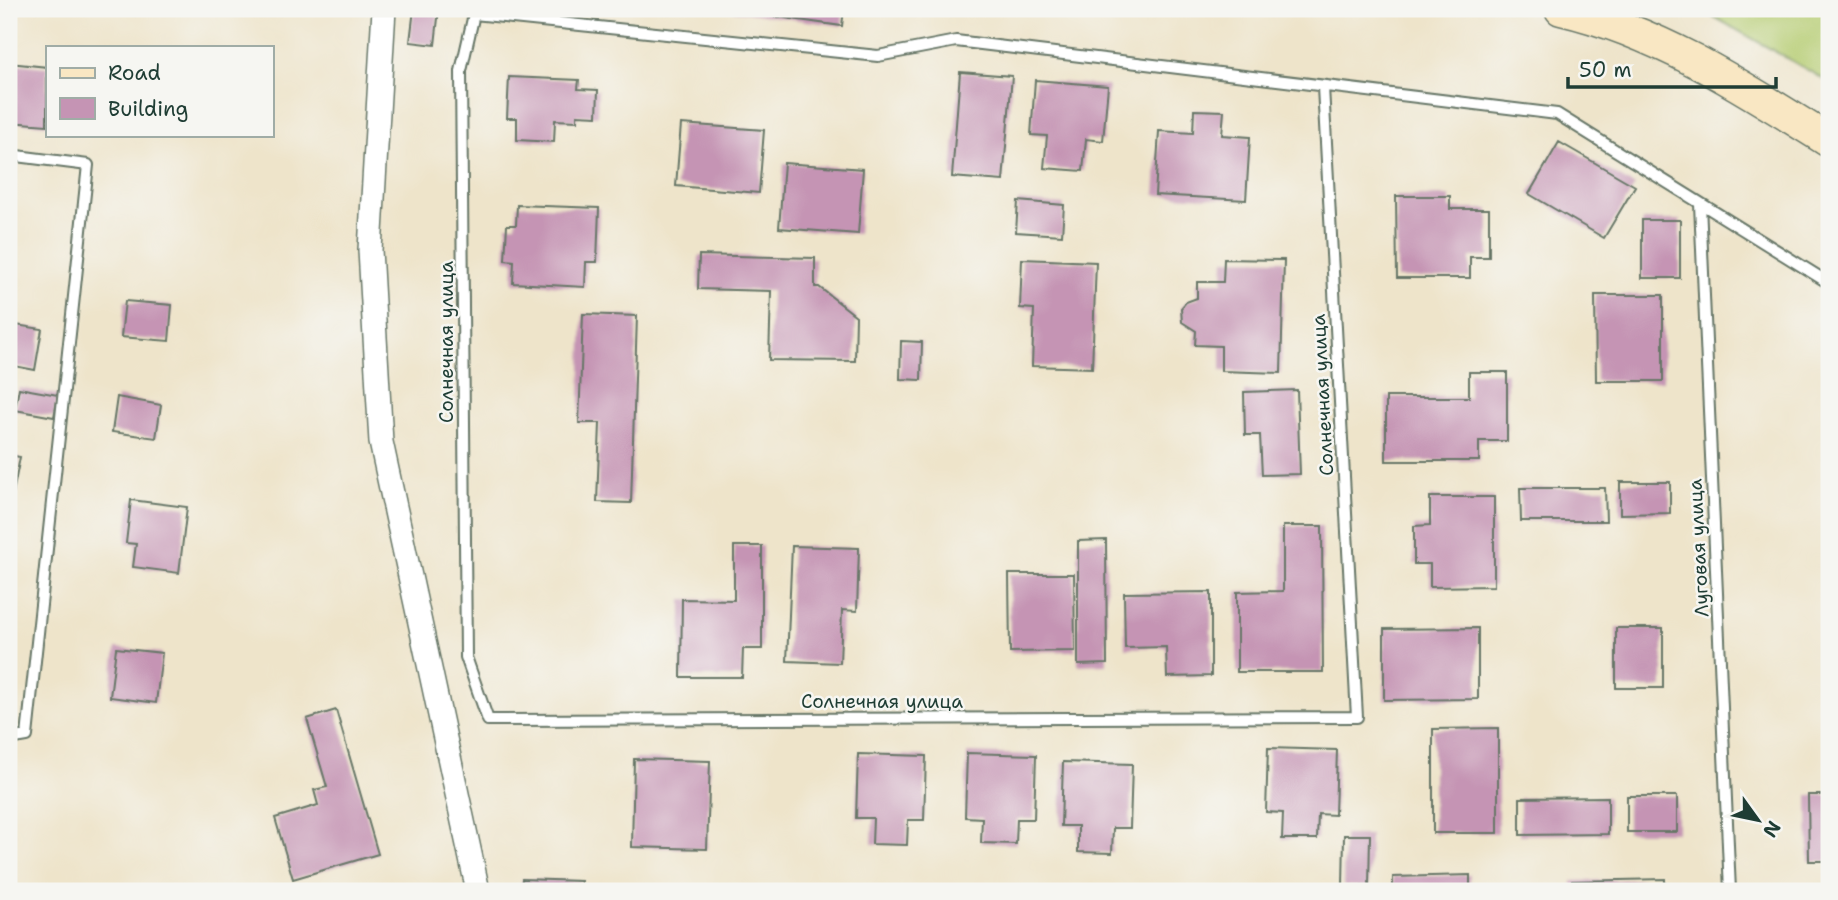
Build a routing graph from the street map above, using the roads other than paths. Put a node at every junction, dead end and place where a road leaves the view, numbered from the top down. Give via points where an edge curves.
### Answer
1 (384, 9) edge
2 (1561, 9) edge
3 (472, 11) edge
4 (1324, 87) junction
5 (1829, 141) edge
6 (9, 155) edge
7 (1700, 204) junction
8 (1829, 283) edge
9 (9, 739) edge
10 (478, 891) edge
11 (1730, 891) edge

1 - 10 street via 370,250 381,442
2 - 5 street via 1651,39 1723,74
3 - 4 lane via 878,56 956,41
3 - 4 lane, Солнечная улица via 461,71 466,657 488,720 1357,717
4 - 7 lane via 1557,114
6 - 9 lane via 88,164 27,736
7 - 8 lane
7 - 11 lane, Луговая улица

